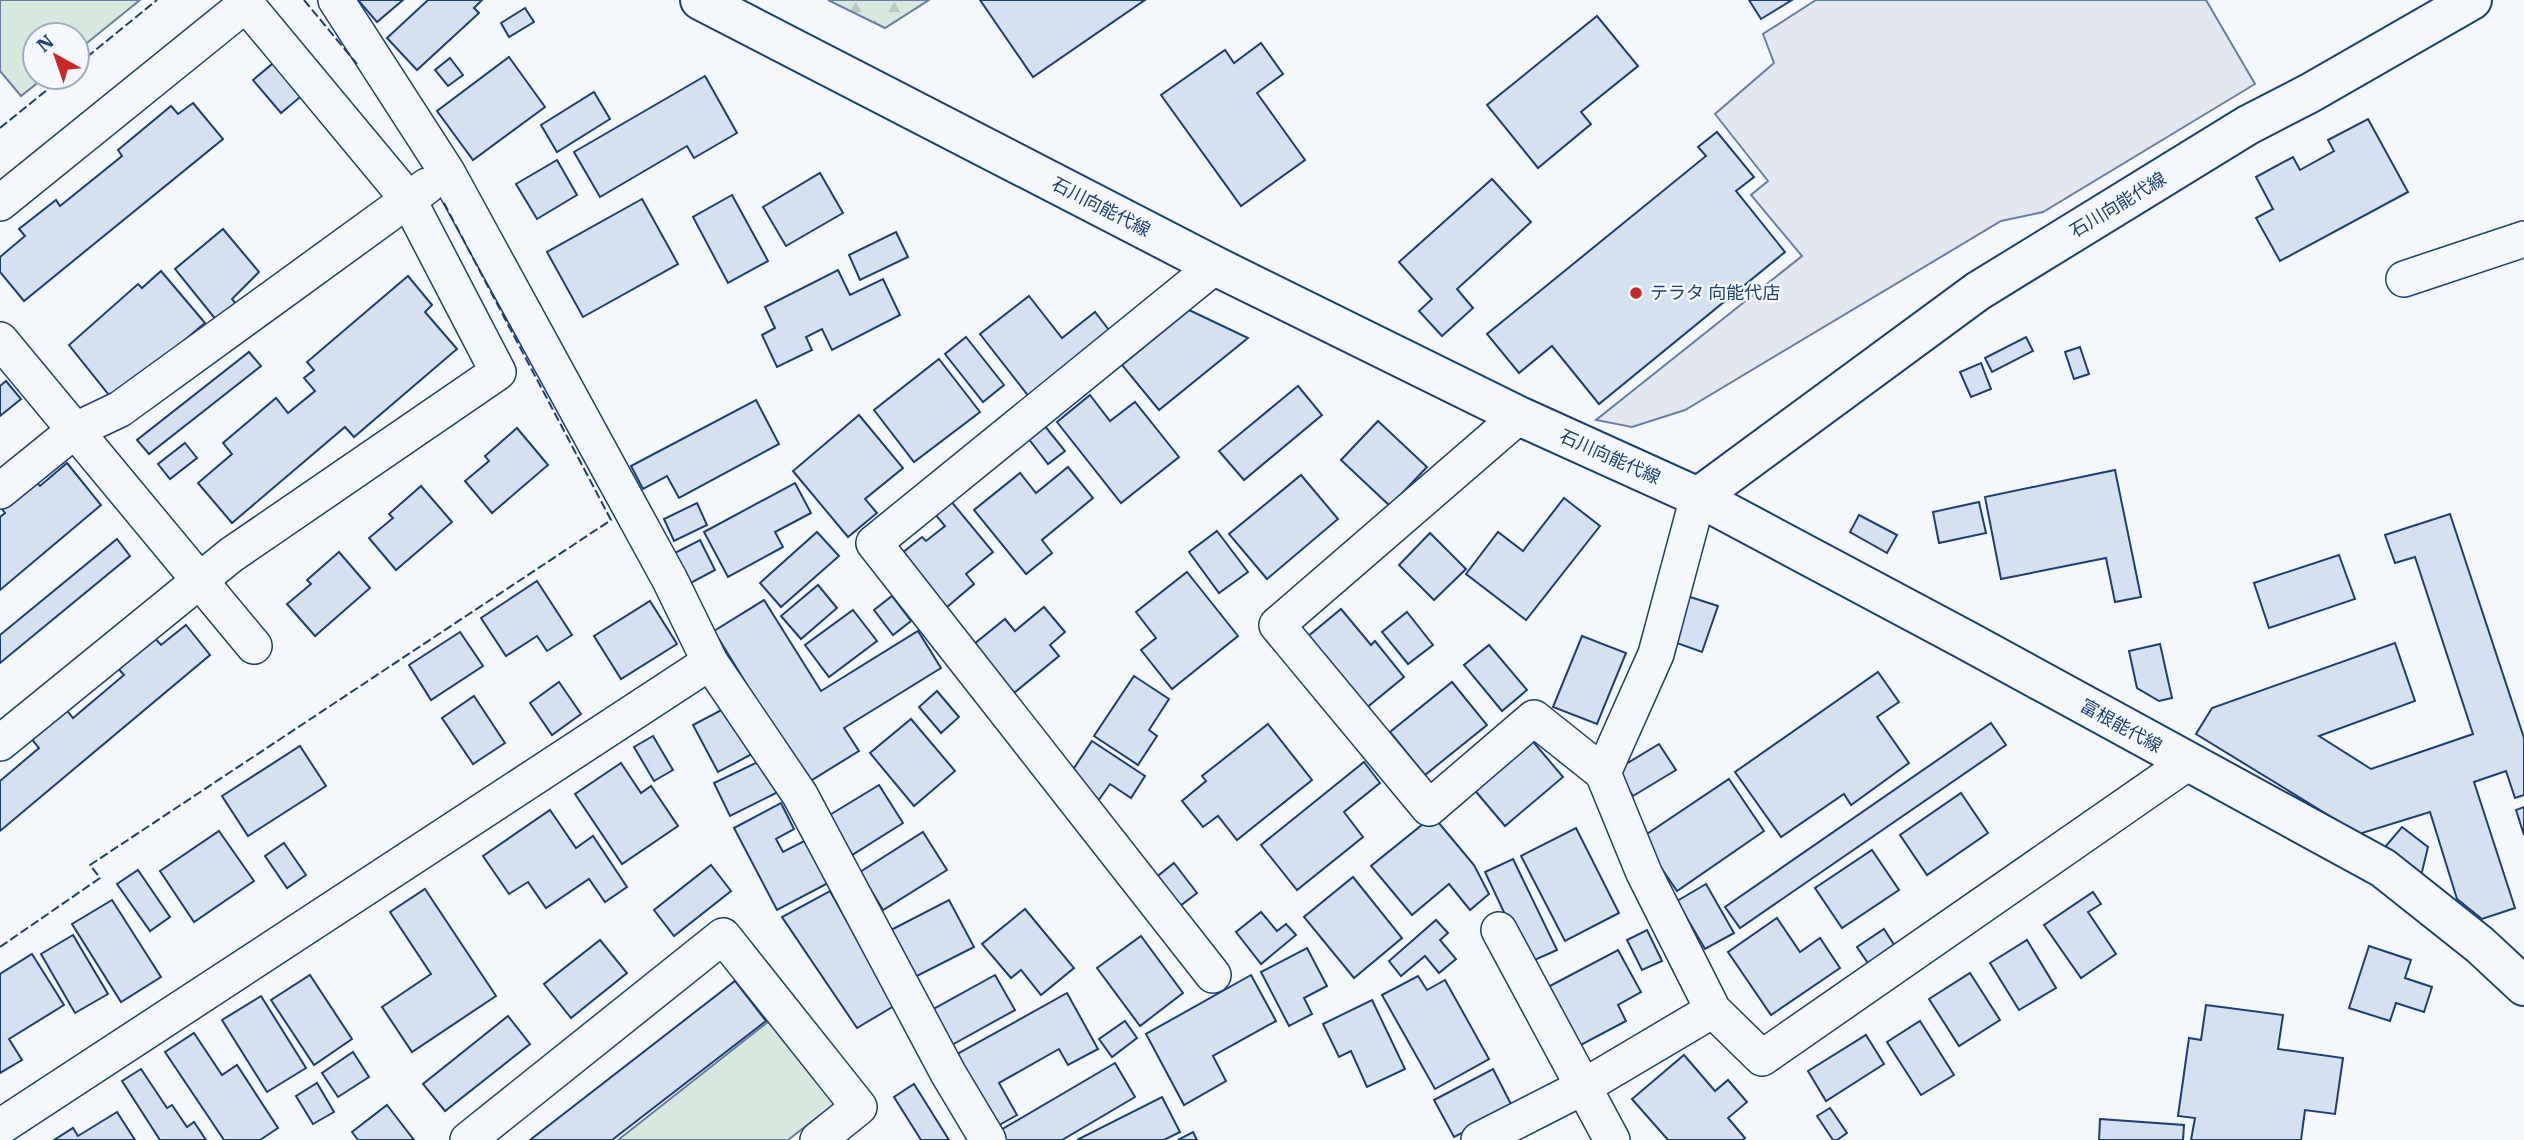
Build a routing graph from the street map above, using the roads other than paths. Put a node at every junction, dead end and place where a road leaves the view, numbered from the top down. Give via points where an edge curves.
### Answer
1 (336, 0) edge
2 (700, 0) edge
3 (2472, 0) edge
4 (447, 172) junction
5 (408, 199) junction
6 (0, 203) edge
7 (2524, 239) edge
8 (1215, 266) junction
9 (2404, 279) dead end
10 (0, 340) edge
11 (1519, 416) junction
12 (74, 431) junction
13 (0, 491) edge
14 (1698, 497) junction
15 (200, 581) junction
16 (254, 646) dead end
17 (710, 662) junction
18 (0, 743) edge
19 (2187, 763) junction
20 (1603, 773) junction
21 (1499, 930) dead end
22 (1213, 975) dead end
23 (2524, 986) edge
24 (1713, 1010) junction
25 (1583, 1087) junction
26 (0, 1127) edge
27 (468, 1140) edge
28 (818, 1140) edge
29 (988, 1140) edge
30 (1479, 1140) edge
31 (1612, 1140) edge

1 - 4 street
2 - 8 main road, 石川向能代線
3 - 14 main road, 石川向能代線 via 2248,125 1978,291
4 - 5 street
4 - 17 street via 670,580
5 - 6 street via 246,4
5 - 12 street via 120,409
5 - 15 street via 498,372
7 - 9 street
8 - 11 main road, 石川向能代線
8 - 22 street via 874,543
10 - 12 street
11 - 14 main road, 石川向能代線
11 - 20 street via 1277,625 1429,808 1534,718
12 - 13 street
12 - 15 street
14 - 19 main road, 富根能代線
14 - 20 street via 1656,654
15 - 16 street
15 - 18 street
17 - 26 street
17 - 29 street via 800,795 947,1073
19 - 23 main road, 富根能代線 via 2383,868
19 - 24 street via 1762,1058
20 - 24 street via 1644,873
21 - 25 street
24 - 25 street
25 - 30 street
25 - 31 street
27 - 28 street via 723,936 859,1107

